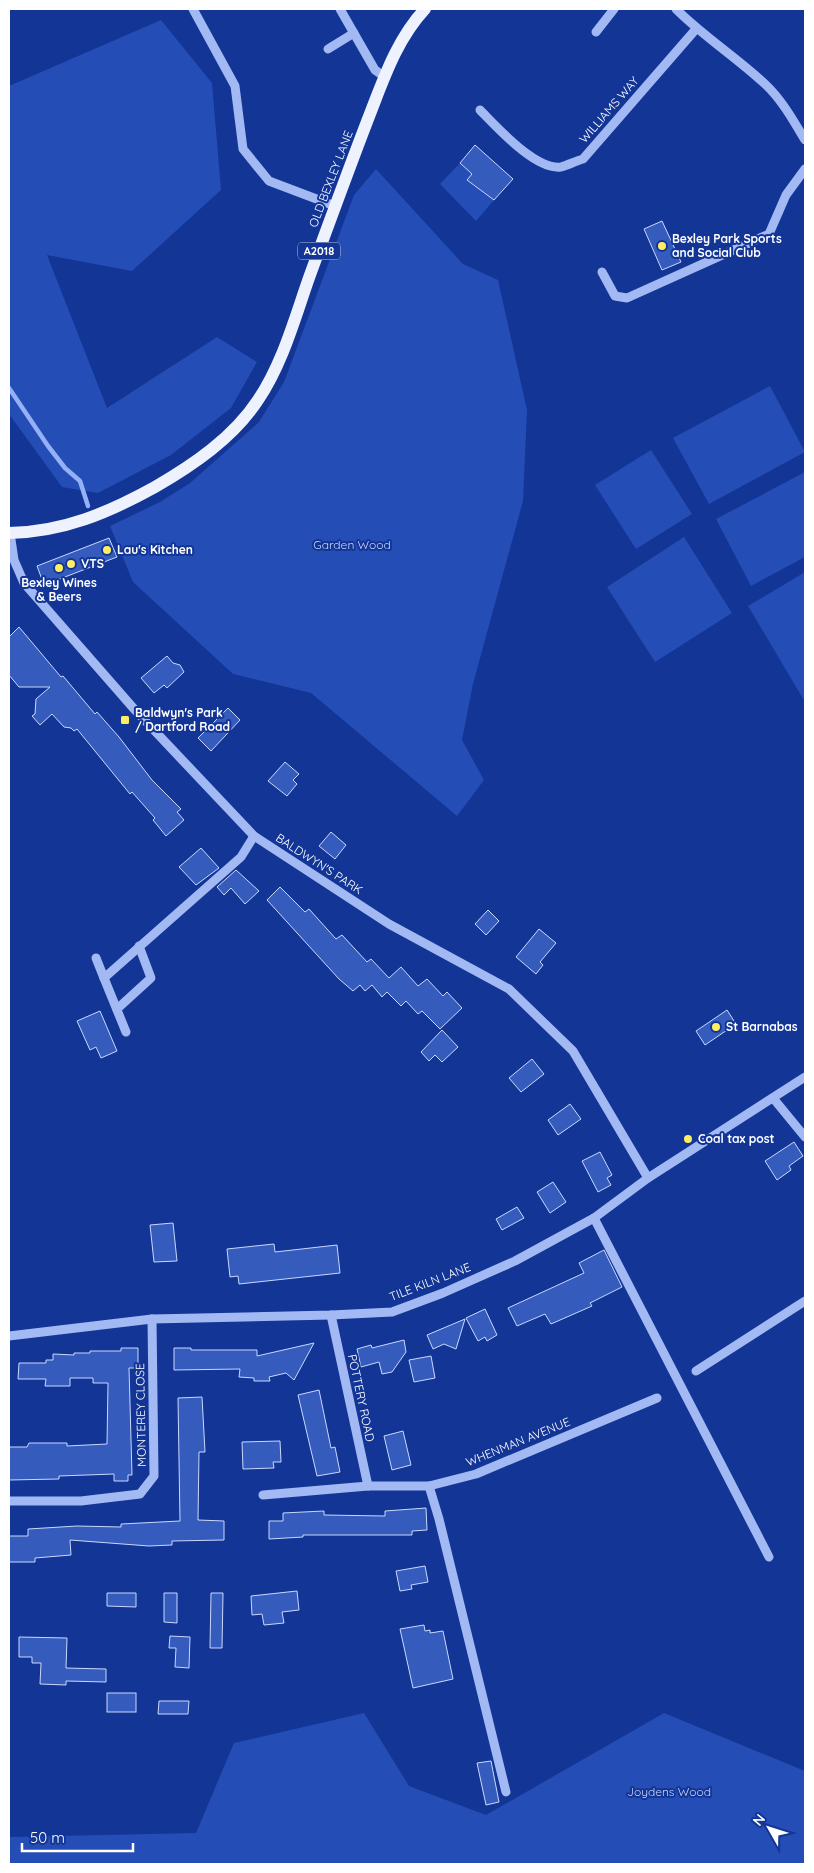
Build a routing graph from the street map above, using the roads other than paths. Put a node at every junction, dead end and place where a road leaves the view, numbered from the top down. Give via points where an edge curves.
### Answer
1 (193, 9) edge
2 (340, 9) edge
3 (424, 9) edge
4 (614, 9) edge
5 (676, 9) edge
6 (696, 29) junction
7 (596, 32) dead end
8 (354, 33) junction
9 (328, 49) dead end
10 (385, 77) junction
11 (480, 110) dead end
12 (805, 140) edge
13 (805, 169) edge
14 (335, 206) junction
15 (602, 272) dead end
16 (9, 533) edge
17 (254, 836) junction
18 (139, 946) junction
19 (96, 958) dead end
20 (104, 978) junction
21 (117, 1009) junction
22 (126, 1032) dead end
23 (805, 1077) edge
24 (773, 1098) junction
25 (805, 1138) edge
26 (648, 1178) junction
27 (594, 1218) junction
28 (805, 1301) edge
29 (331, 1315) junction
30 (152, 1319) junction
31 (9, 1336) edge
32 (696, 1371) dead end
33 (657, 1398) dead end
34 (368, 1486) junction
35 (429, 1486) junction
36 (262, 1495) dead end
37 (9, 1501) edge
38 (769, 1557) dead end
39 (506, 1792) dead end

1 - 14 street via 235,86 243,149 269,181
2 - 8 street
3 - 10 main road, OLD BEXLEY LANE / A2018 via 398,47
4 - 7 street
5 - 6 street
6 - 11 street, WILLIAMS WAY via 583,159 559,167 536,160 512,142
6 - 12 street via 765,84 785,106
8 - 9 street
8 - 10 street via 376,72
10 - 14 main road, OLD BEXLEY LANE / A2018
13 - 15 street via 786,195 772,231 729,254 627,298 615,296
14 - 16 main road, OLD BEXLEY LANE / A2018 via 282,354 258,401 222,442 183,471 127,503 62,528
16 - 17 street, BALDWYN'S PARK via 14,560 24,583 135,710
17 - 18 street via 241,858
17 - 26 street, BALDWYN'S PARK via 389,924 509,989 573,1051
18 - 20 street
18 - 21 street via 151,978
19 - 20 street
20 - 21 street
21 - 22 street
23 - 24 street, TILE KILN LANE
24 - 25 street
24 - 26 street, TILE KILN LANE
26 - 27 street, TILE KILN LANE
27 - 29 street, TILE KILN LANE via 515,1261 392,1312
27 - 38 street
28 - 32 street
29 - 30 street, TILE KILN LANE
29 - 34 street, POTTERY ROAD
30 - 31 street, TILE KILN LANE
30 - 37 street, MONTEREY CLOSE via 154,1476 140,1494 81,1501
33 - 35 street, WHENMAN AVENUE via 476,1474
34 - 35 street, WHENMAN AVENUE
34 - 36 street, WHENMAN AVENUE
35 - 39 street via 440,1519

